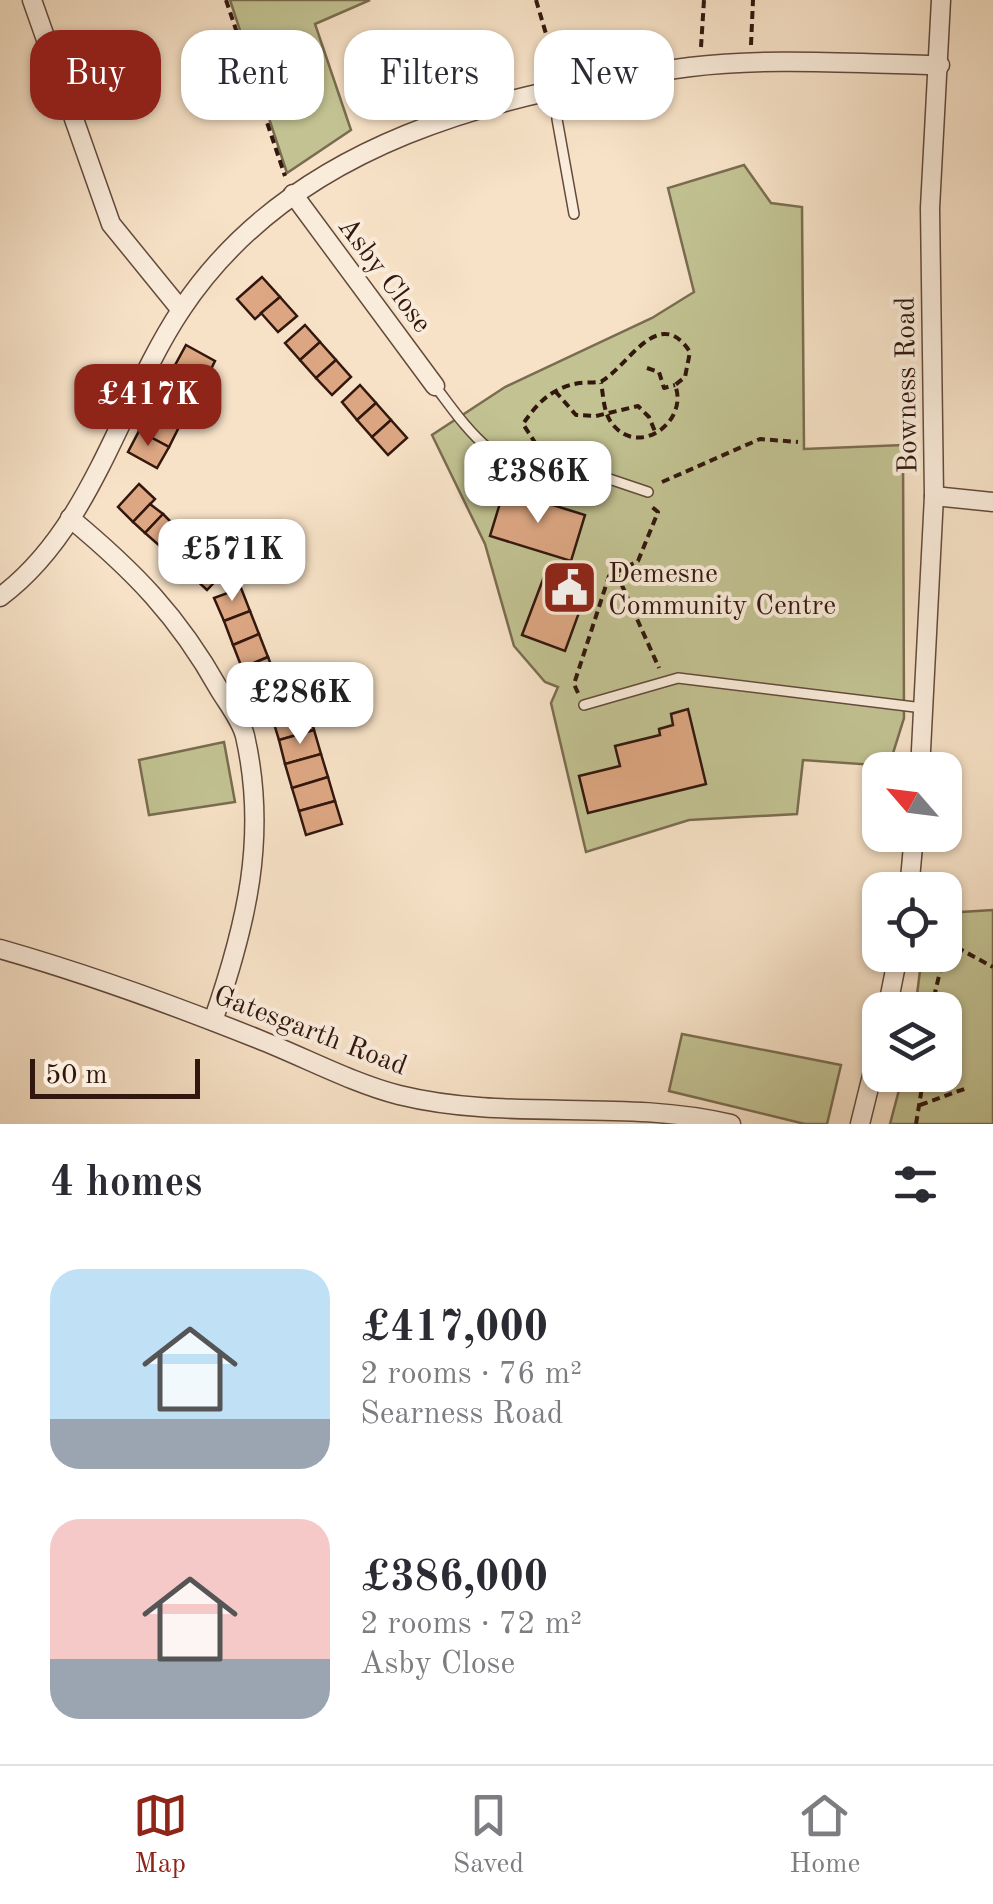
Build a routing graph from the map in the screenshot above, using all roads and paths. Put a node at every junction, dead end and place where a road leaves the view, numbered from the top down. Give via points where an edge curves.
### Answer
1 (32, 0) edge
2 (226, 0) edge
3 (536, 0) edge
4 (704, 0) edge
5 (753, 0) edge
6 (941, 0) edge
7 (545, 30) edge
8 (750, 64) junction
9 (940, 65) junction
10 (699, 66) junction
11 (674, 70) edge
12 (534, 96) edge
13 (557, 120) edge
14 (293, 194) junction
15 (574, 214) dead end
16 (181, 310) junction
17 (647, 368) dead end
18 (601, 383) junction
19 (675, 384) junction
20 (435, 386) joint
21 (556, 390) junction
22 (606, 413) junction
23 (656, 434) junction
24 (798, 442) dead end
25 (544, 457) junction
26 (648, 492) junction
27 (934, 496) junction
28 (993, 502) edge
29 (70, 518) junction
30 (616, 572) junction
31 (0, 596) edge
32 (664, 682) junction
33 (584, 705) joint
34 (926, 708) junction
35 (922, 752) edge
36 (0, 949) edge
37 (962, 950) edge
38 (993, 967) edge
39 (213, 1021) junction
40 (967, 1088) dead end
41 (868, 1092) edge
42 (922, 1092) edge
43 (920, 1105) junction
44 (731, 1124) edge
45 (860, 1124) edge
46 (916, 1124) edge

1 - 16 street via 111,224
2 - 14 path
3 - 7 path
4 - 10 path
5 - 8 path
6 - 9 street, Bowness Road
8 - 9 street
8 - 10 street
9 - 27 street, Bowness Road via 930,208
10 - 11 street
12 - 14 street via 478,109 361,152
13 - 15 lane
14 - 16 street via 250,228
14 - 20 street, Asby Close
16 - 29 street
17 - 19 path via 659,372 664,388
18 - 19 path via 635,348 670,334 682,339 691,362
18 - 21 path
18 - 22 path
19 - 23 path via 678,406 670,426
20 - 25 lane via 474,435 502,457 533,464
21 - 22 path via 576,415
21 - 25 path via 523,424
22 - 23 path via 617,430 632,437
22 - 23 path via 638,406
24 - 26 path via 760,439 650,484
25 - 26 lane
26 - 30 path via 646,502 658,512 638,561
27 - 28 street
27 - 34 street, Bowness Road
29 - 31 street
29 - 39 street via 132,569 187,632 244,733 256,831 244,932
30 - 32 path
30 - 33 path via 574,684
32 - 33 lane
32 - 34 lane via 678,678
34 - 35 street, Bowness Road
36 - 39 street, Gatesgarth Road
37 - 38 path
39 - 44 street, Gatesgarth Road via 396,1094 462,1108 675,1111
40 - 43 path
41 - 45 street
42 - 43 path
43 - 46 path

